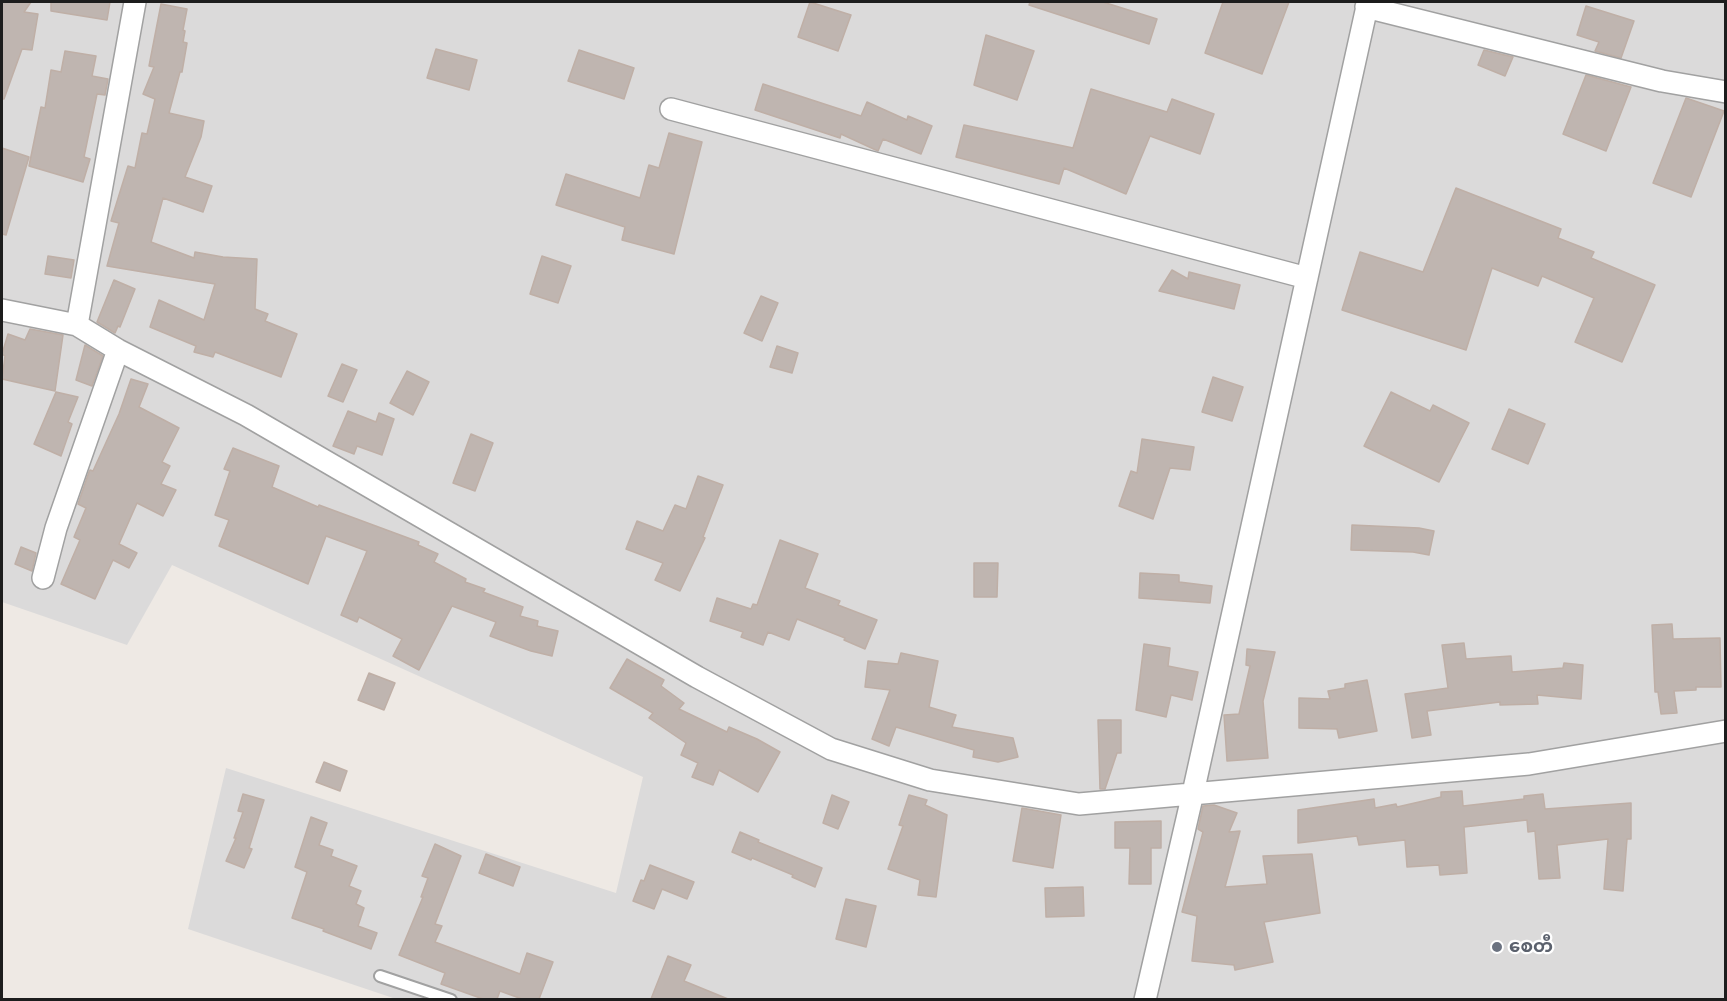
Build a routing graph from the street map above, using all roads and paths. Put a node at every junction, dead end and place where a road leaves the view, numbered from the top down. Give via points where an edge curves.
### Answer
1 (135, 2) edge
2 (1367, 4) edge
3 (1725, 92) edge
4 (671, 109) dead end
5 (1307, 278) junction
6 (2, 310) edge
7 (77, 325) junction
8 (117, 350) junction
9 (43, 578) dead end
10 (1725, 731) edge
11 (1193, 793) junction
12 (380, 975) dead end
13 (451, 999) edge
14 (1145, 999) edge

1 - 7 street
2 - 3 street via 1662,81
2 - 5 street
4 - 5 street
5 - 11 street
6 - 7 street
7 - 8 street
8 - 9 street via 56,528
8 - 11 street via 246,415 697,677 831,749 930,780 1079,804
10 - 11 street via 1529,764
11 - 14 street
12 - 13 lane

